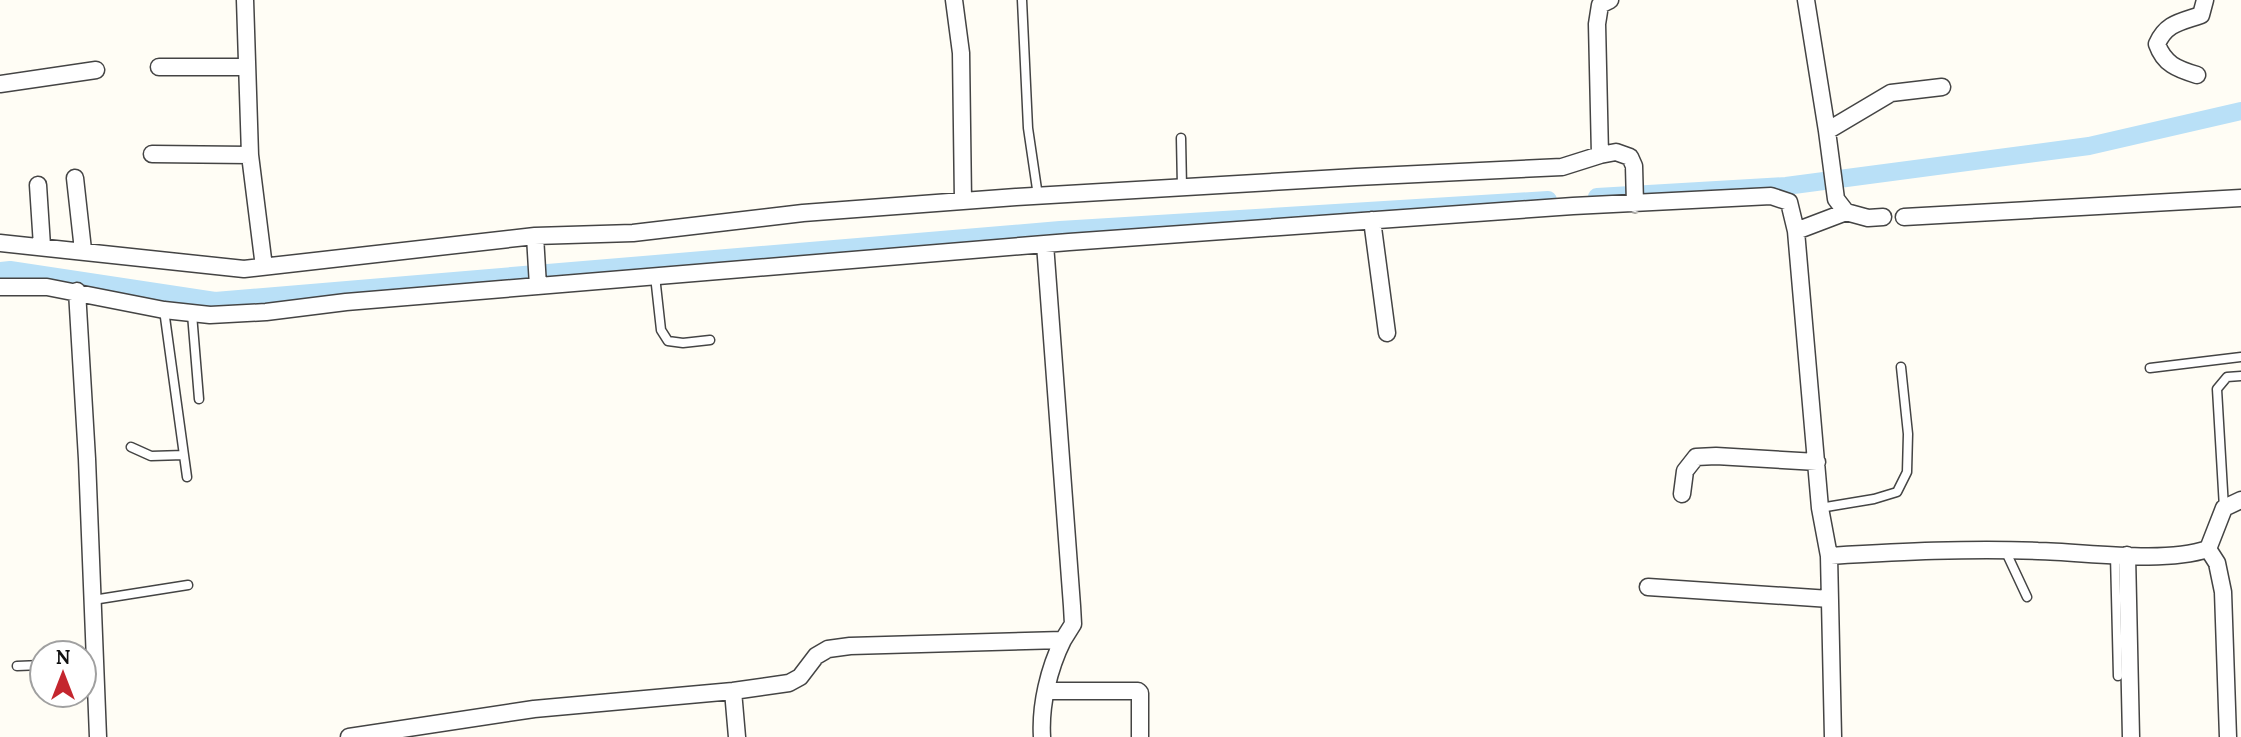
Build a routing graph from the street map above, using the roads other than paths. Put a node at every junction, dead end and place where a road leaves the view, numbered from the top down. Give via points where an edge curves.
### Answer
1 (246, 0) edge
2 (954, 0) edge
3 (1022, 0) edge
4 (1610, 0) edge
5 (1806, 0) edge
6 (2205, 0) edge
7 (159, 67) dead end
8 (246, 67) junction
9 (96, 70) dead end
10 (2197, 75) dead end
11 (0, 84) edge
12 (1942, 88) dead end
13 (1828, 136) junction
14 (1181, 138) dead end
15 (152, 154) dead end
16 (250, 155) junction
17 (1600, 155) junction
18 (75, 178) dead end
19 (38, 185) dead end
20 (1182, 187) junction
21 (1038, 195) junction
22 (2241, 198) edge
23 (963, 201) junction
24 (1635, 201) junction
25 (1841, 206) junction
26 (1904, 217) dead end
27 (1883, 218) dead end
28 (1372, 220) junction
29 (1796, 231) junction
30 (536, 239) junction
31 (0, 243) edge
32 (1045, 244) junction
33 (42, 246) junction
34 (83, 250) junction
35 (264, 267) junction
36 (655, 276) junction
37 (537, 283) junction
38 (0, 286) edge
39 (77, 291) junction
40 (164, 310) junction
41 (192, 314) junction
42 (1387, 333) dead end
43 (710, 340) dead end
44 (2241, 357) edge
45 (1901, 367) dead end
46 (2150, 368) dead end
47 (2241, 376) edge
48 (199, 399) dead end
49 (131, 447) dead end
50 (184, 455) junction
51 (1817, 462) junction
52 (187, 477) dead end
53 (1682, 494) dead end
54 (2241, 500) edge
55 (1820, 508) junction
56 (2224, 508) junction
57 (2208, 549) junction
58 (2006, 550) junction
59 (2121, 555) junction
60 (1829, 556) junction
61 (188, 585) dead end
62 (1648, 587) dead end
63 (2027, 597) dead end
64 (1830, 599) junction
65 (93, 600) junction
66 (91, 639) edge
67 (1063, 640) junction
68 (17, 666) dead end
69 (28, 666) edge
70 (2118, 676) dead end
71 (733, 691) junction
72 (1047, 691) junction
73 (95, 709) edge
74 (457, 729) edge
75 (98, 737) edge
76 (349, 737) edge
77 (737, 737) edge
78 (1042, 737) edge
79 (1140, 737) edge
80 (1833, 737) edge
81 (2131, 737) edge
82 (2228, 737) edge

1 - 8 street
2 - 23 street via 961,54
3 - 21 lane via 1028,128
4 - 17 street via 1600,5 1597,23
5 - 13 street
6 - 10 street via 2201,15 2162,32 2157,44 2161,57 2177,69
7 - 8 street
8 - 16 street
9 - 11 street
12 - 13 street via 1891,93
13 - 25 street
14 - 20 lane
15 - 16 street
16 - 35 street
17 - 20 street via 1562,167
17 - 24 street via 1616,152 1630,157
18 - 34 street
19 - 33 street
20 - 21 street
21 - 23 street
22 - 26 street
23 - 30 street
24 - 28 street
24 - 29 street via 1771,196 1789,202
25 - 27 street via 1868,218
25 - 29 street
28 - 32 street
28 - 42 street
29 - 51 street
30 - 35 street
30 - 37 street
31 - 33 street
32 - 36 street
32 - 67 street via 1073,624
33 - 34 street
34 - 35 street via 244,269
36 - 37 street
36 - 43 lane via 661,330 668,341
37 - 41 street via 265,312
38 - 39 street
39 - 40 street
39 - 65 street
40 - 41 street
40 - 50 lane
41 - 48 lane
44 - 46 lane
45 - 55 lane via 1908,447 1907,472 1897,492
47 - 56 lane via 2227,377 2217,389
49 - 50 lane via 151,456
50 - 52 lane
51 - 53 street via 1696,457 1685,471
51 - 55 street
54 - 56 street
55 - 60 street
56 - 57 street
57 - 59 street via 2189,554
57 - 82 street via 2217,563 2223,592
58 - 59 street
58 - 60 street
58 - 63 lane
59 - 70 lane
59 - 81 street
60 - 64 street
61 - 65 lane
62 - 64 street
64 - 80 street
65 - 66 street
67 - 71 street via 828,649 789,683
67 - 72 street
68 - 69 lane
71 - 74 street via 534,709
71 - 77 street
72 - 78 street
72 - 79 street via 1138,691
73 - 75 street
74 - 76 street

